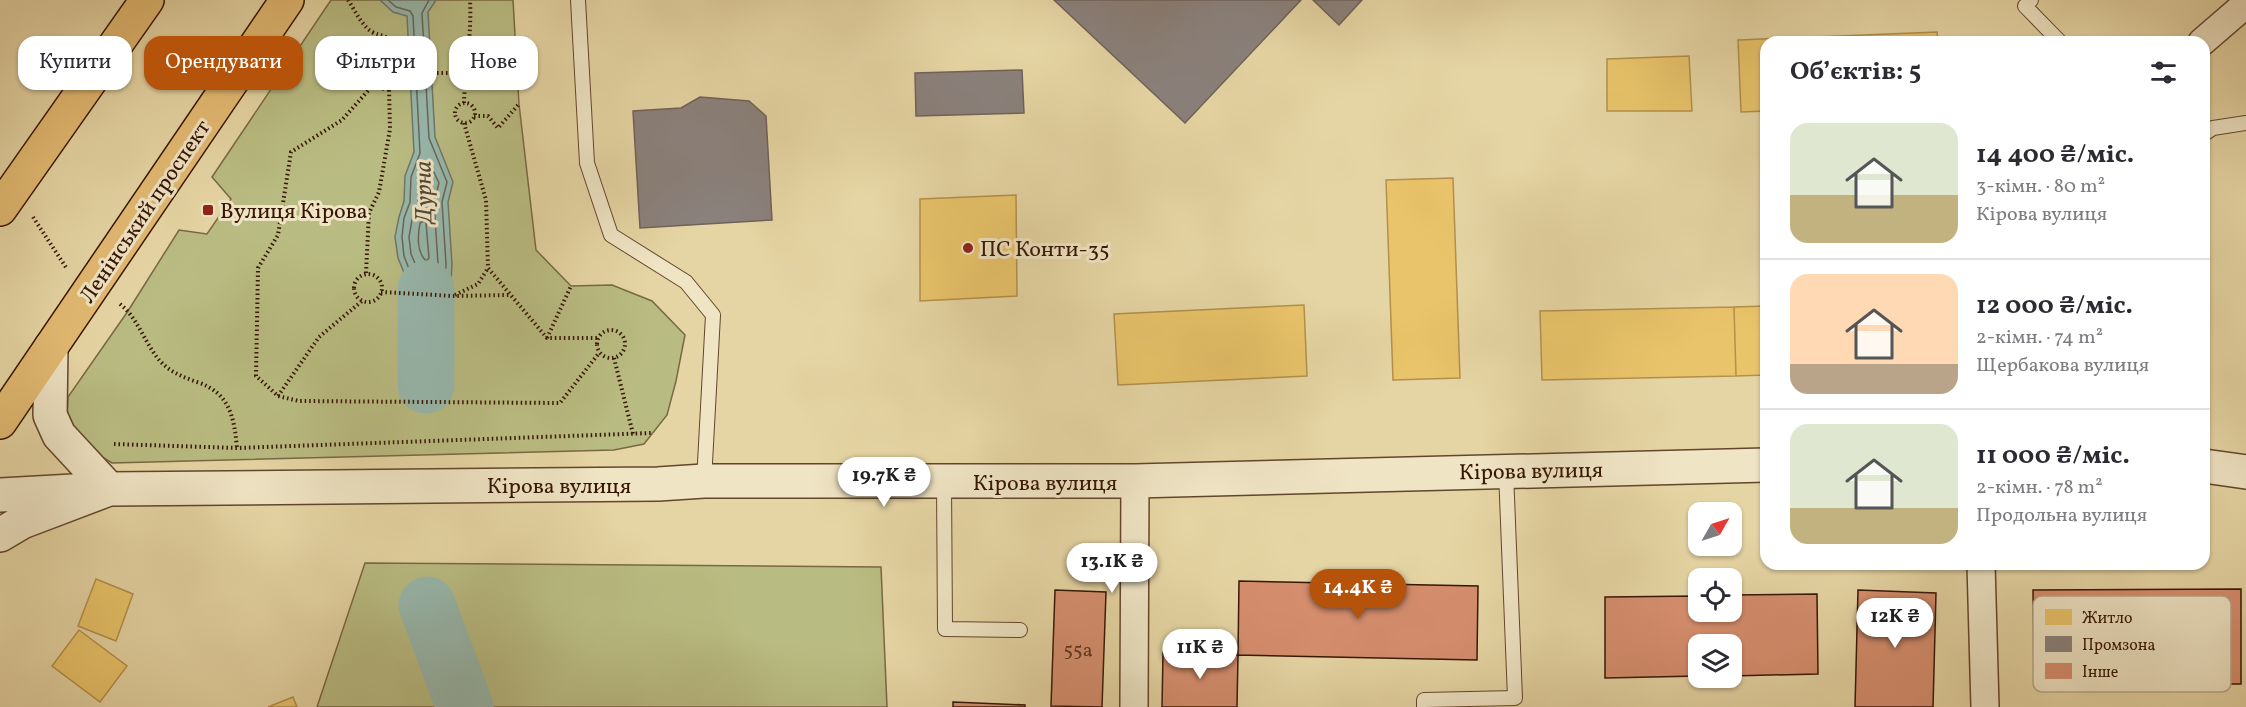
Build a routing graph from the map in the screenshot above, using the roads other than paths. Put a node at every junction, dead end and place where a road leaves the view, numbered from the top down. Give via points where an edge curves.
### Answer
1 (147, 0) edge
2 (287, 0) edge
3 (578, 0) edge
4 (2031, 0) edge
5 (2246, 4) edge
6 (2054, 36) edge
7 (2209, 36) edge
8 (2246, 123) edge
9 (2210, 130) edge
10 (7, 199) edge
11 (51, 347) junction
12 (0, 422) edge
13 (1760, 465) edge
14 (2210, 467) edge
15 (1506, 471) junction
16 (2246, 472) edge
17 (704, 481) junction
18 (1135, 481) junction
19 (944, 482) junction
20 (109, 489) junction
21 (0, 495) edge
22 (0, 535) edge
23 (1982, 570) edge
24 (1020, 630) dead end
25 (1134, 707) edge
26 (1424, 707) edge
27 (1985, 707) edge

1 - 10 main road
2 - 11 main road, Ленінський проспект
3 - 17 lane via 587,163 611,235 686,282 713,315
4 - 6 lane via 2025,6
5 - 7 street
8 - 9 lane
11 - 12 main road, Ленінський проспект
11 - 20 street via 50,415 59,435
13 - 15 street, Кірова вулиця
14 - 16 street
15 - 18 street, Кірова вулиця
15 - 26 lane via 1515,698 1424,700
17 - 19 street, Кірова вулиця
17 - 20 street, Кірова вулиця
18 - 19 street, Кірова вулиця
18 - 25 street
19 - 24 lane via 945,629
20 - 21 street, Кірова вулиця
20 - 22 street via 22,522
23 - 27 street

